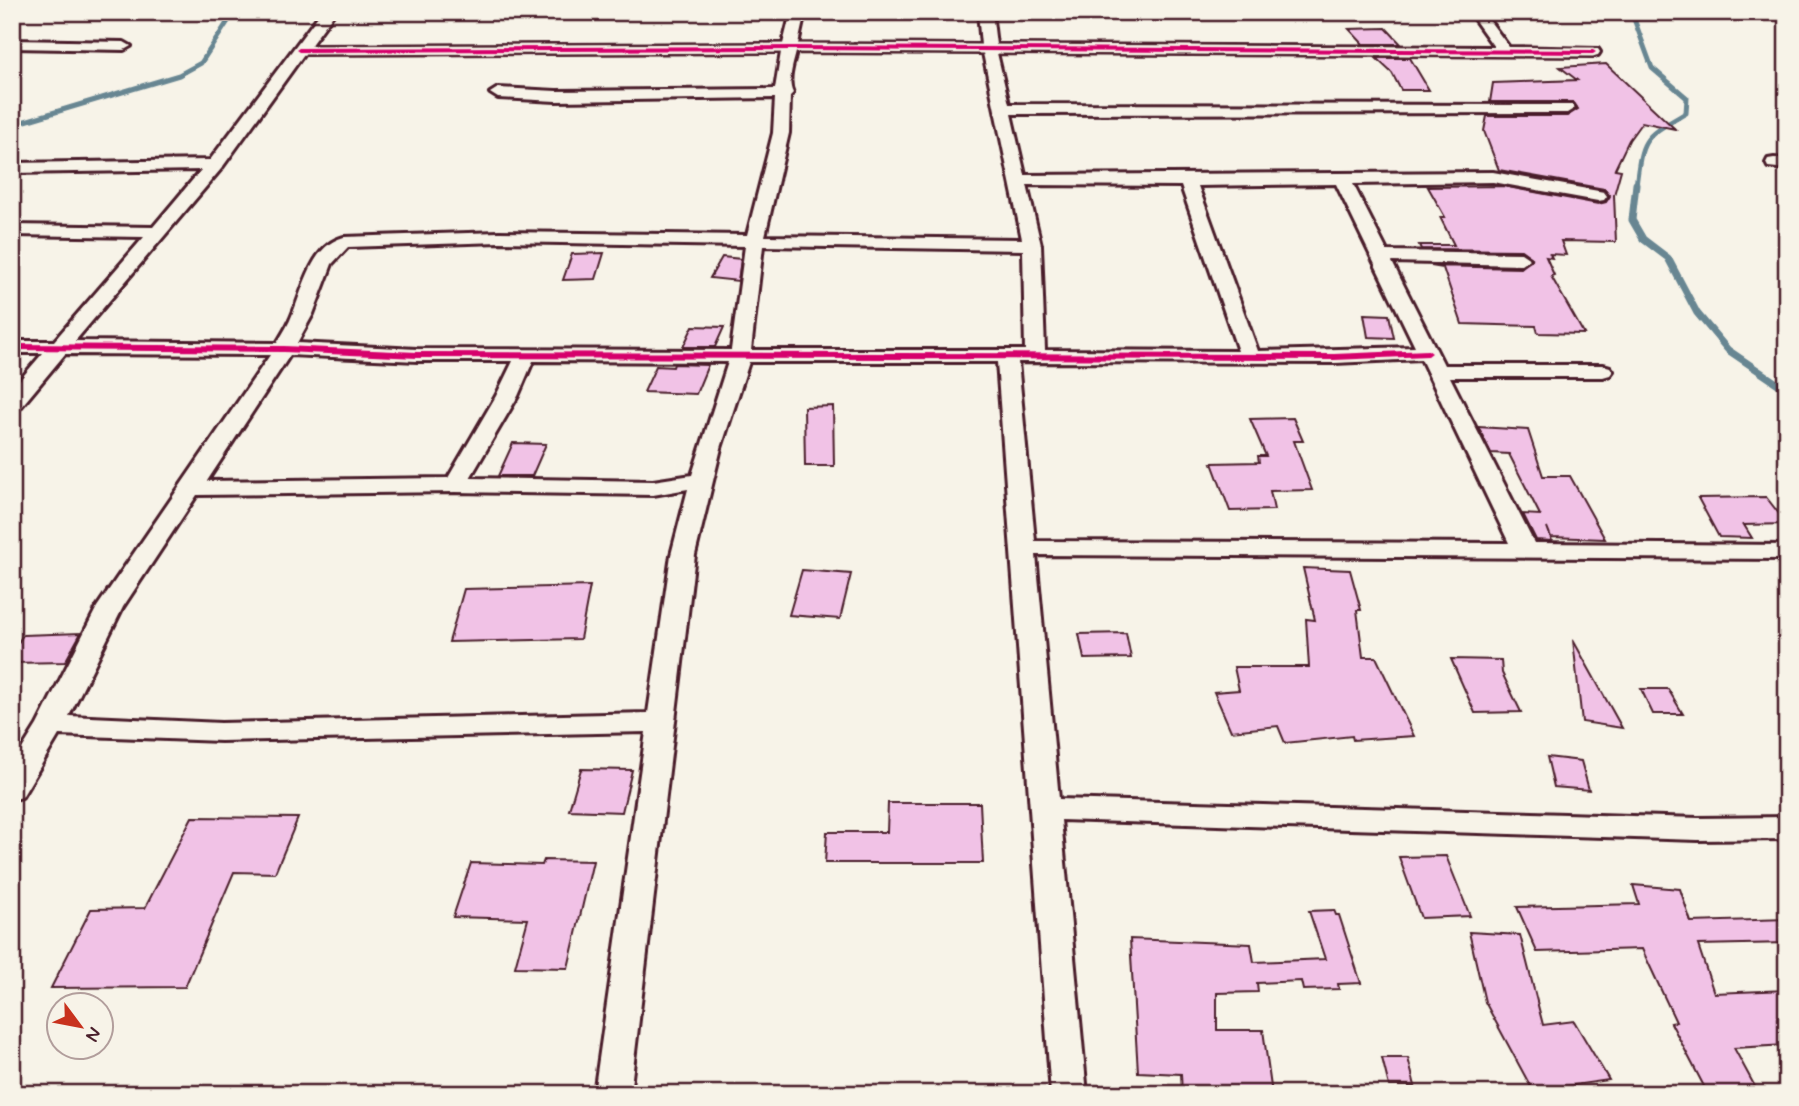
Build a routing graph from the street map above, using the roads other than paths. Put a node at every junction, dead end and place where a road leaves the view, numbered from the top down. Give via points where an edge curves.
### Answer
1 (328, 12) edge
2 (798, 12) edge
3 (985, 12) edge
4 (1476, 12) edge
5 (12, 44) edge
6 (124, 46) dead end
7 (792, 48) junction
8 (989, 48) junction
9 (299, 50) junction
10 (1505, 52) junction
11 (1593, 52) dead end
12 (498, 93) dead end
13 (785, 93) junction
14 (1567, 108) dead end
15 (1002, 109) junction
16 (215, 165) junction
17 (12, 168) edge
18 (1342, 179) junction
19 (1018, 180) junction
20 (1188, 181) junction
21 (1598, 196) dead end
22 (12, 230) edge
23 (158, 232) junction
24 (755, 240) junction
25 (1032, 245) junction
26 (1380, 256) junction
27 (1521, 260) dead end
28 (61, 346) junction
29 (12, 347) edge
30 (284, 349) junction
31 (526, 355) junction
32 (1250, 356) junction
33 (740, 357) junction
34 (1007, 357) junction
35 (1035, 357) junction
36 (1432, 362) junction
37 (1603, 371) dead end
38 (12, 403) edge
39 (702, 480) junction
40 (455, 485) junction
41 (193, 488) junction
42 (1023, 548) junction
43 (1525, 550) junction
44 (1787, 552) edge
45 (661, 722) junction
46 (51, 725) junction
47 (12, 790) edge
48 (1045, 809) junction
49 (1787, 828) edge
50 (612, 1094) edge
51 (1069, 1094) edge

1 - 9 street
2 - 7 street
3 - 8 street
4 - 10 street
5 - 6 street
7 - 8 street
7 - 9 street
7 - 13 street via 783,75
8 - 10 street
8 - 15 street
9 - 16 street
10 - 11 street
12 - 13 street
13 - 24 street via 781,133
14 - 15 street
15 - 19 street
16 - 17 street
16 - 23 street
18 - 20 street
18 - 21 street via 1493,177
18 - 26 street
19 - 20 street
19 - 25 street
20 - 32 street
22 - 23 street
23 - 28 street
24 - 25 street
24 - 30 street via 499,237 344,242 319,268
24 - 33 street
25 - 35 street
26 - 27 street
26 - 36 street
28 - 29 street
28 - 30 street
28 - 38 street
30 - 31 street
30 - 41 street
31 - 33 street
31 - 40 street
32 - 35 street
32 - 36 street
33 - 34 street
33 - 39 street
34 - 35 street
34 - 42 street
36 - 37 street
36 - 43 street
39 - 40 street via 653,488
39 - 45 street via 683,555
40 - 41 street
41 - 46 street via 110,607
42 - 43 street
42 - 48 street
43 - 44 street
45 - 46 street via 221,733
45 - 50 street
46 - 47 street
48 - 49 street
48 - 51 street

